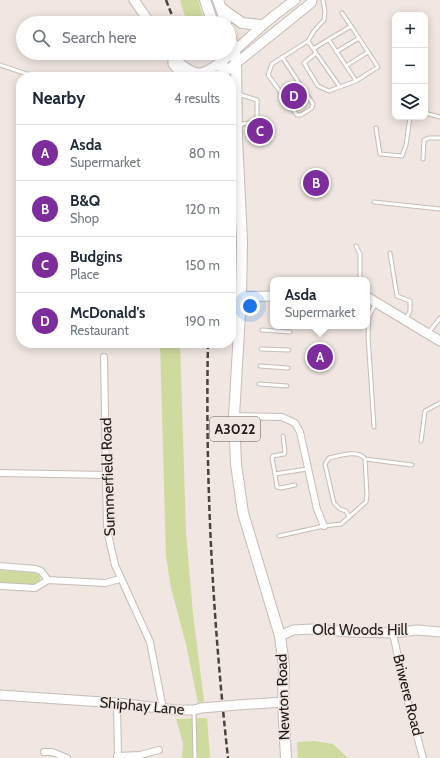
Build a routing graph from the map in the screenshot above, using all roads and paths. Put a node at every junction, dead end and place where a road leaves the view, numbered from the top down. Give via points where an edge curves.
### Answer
1 (134, 0) edge
2 (205, 0) edge
3 (295, 0) edge
4 (312, 0) edge
5 (324, 0) edge
6 (219, 4) edge
7 (342, 13) dead end
8 (145, 16) edge
9 (211, 16) edge
10 (223, 16) edge
11 (234, 16) edge
12 (236, 18) edge
13 (262, 25) junction
14 (351, 26) junction
15 (359, 38) junction
16 (329, 40) junction
17 (308, 41) junction
18 (236, 49) edge
19 (313, 49) junction
20 (336, 52) junction
21 (368, 52) junction
22 (316, 53) junction
23 (282, 57) junction
24 (172, 60) edge
25 (218, 60) edge
26 (222, 60) edge
27 (236, 60) edge
28 (236, 63) junction
29 (0, 65) edge
30 (346, 66) junction
31 (21, 72) edge
32 (183, 72) edge
33 (202, 72) edge
34 (224, 72) edge
35 (227, 72) edge
36 (356, 81) junction
37 (340, 87) junction
38 (236, 93) junction
39 (428, 114) edge
40 (440, 117) edge
41 (410, 120) edge
42 (376, 128) dead end
43 (237, 132) junction
44 (440, 138) edge
45 (422, 160) dead end
46 (236, 186) edge
47 (374, 202) dead end
48 (440, 209) edge
49 (242, 216) junction
50 (356, 246) dead end
51 (390, 253) dead end
52 (360, 277) edge
53 (270, 296) edge
54 (241, 297) junction
55 (370, 299) edge
56 (376, 302) junction
57 (370, 314) edge
58 (440, 318) edge
59 (405, 320) junction
60 (368, 329) edge
61 (262, 330) dead end
62 (290, 332) dead end
63 (428, 334) junction
64 (440, 341) edge
65 (261, 349) dead end
66 (289, 350) dead end
67 (104, 357) dead end
68 (260, 366) dead end
69 (288, 368) dead end
70 (259, 384) dead end
71 (287, 386) dead end
72 (440, 403) edge
73 (234, 416) junction
74 (374, 427) dead end
75 (283, 436) dead end
76 (421, 441) dead end
77 (365, 459) junction
78 (412, 465) dead end
79 (307, 469) junction
80 (0, 473) edge
81 (275, 474) junction
82 (107, 475) junction
83 (295, 485) dead end
84 (349, 517) junction
85 (324, 526) junction
86 (279, 536) dead end
87 (0, 566) edge
88 (120, 579) junction
89 (48, 580) junction
90 (0, 586) edge
91 (440, 632) edge
92 (393, 633) junction
93 (280, 636) junction
94 (0, 695) edge
95 (283, 702) junction
96 (117, 703) junction
97 (163, 709) junction
98 (197, 709) junction
99 (159, 750) dead end
100 (44, 752) dead end
101 (118, 757) edge
102 (67, 758) edge
103 (194, 758) edge
104 (286, 758) edge
105 (423, 758) edge

1 - 8 street
2 - 9 main road
3 - 13 street
4 - 28 street
5 - 17 lane via 324,20
6 - 10 main road
6 - 11 main road
7 - 14 lane
12 - 13 main road via 242,23
13 - 18 street
14 - 15 lane
14 - 16 lane
15 - 20 lane
15 - 21 lane
16 - 19 lane
16 - 20 lane
17 - 19 lane
17 - 23 lane
19 - 22 lane
20 - 30 lane
21 - 30 lane
21 - 36 lane via 378,67
22 - 37 lane
22 - 37 lane via 304,63 318,86 329,90
23 - 23 lane via 272,64 268,75 297,115 301,115 312,108 313,104
24 - 32 street
25 - 33 street
26 - 34 main road
27 - 28 main road, A3022
28 - 35 street
28 - 38 main road, A3022
29 - 31 lane
30 - 36 lane
36 - 37 lane
38 - 43 main road, A3022
38 - 43 lane via 257,100 257,122 242,124
39 - 40 lane
41 - 42 lane via 402,156 380,154
43 - 49 main road, A3022
44 - 45 lane via 424,140
46 - 49 main road, A3022
47 - 48 lane
49 - 54 main road, A3022
50 - 52 lane via 360,254
51 - 59 lane via 397,296 410,301 410,311
53 - 54 street
54 - 73 main road, A3022
55 - 56 street
56 - 57 lane
56 - 59 street
58 - 63 lane
59 - 63 street
60 - 74 lane
61 - 62 lane
63 - 64 street
65 - 66 lane
67 - 82 street, Summerfield Road
68 - 69 lane
70 - 71 lane
72 - 76 lane via 425,411
73 - 79 street via 282,417 295,423 300,432
73 - 93 main road, A3022 via 236,464 243,513
75 - 81 lane via 284,454 272,458
77 - 78 lane
77 - 84 lane via 366,502
77 - 84 lane via 362,455 345,455 328,458 325,464 334,503 346,511
79 - 81 lane
79 - 85 street
80 - 82 street
81 - 83 lane via 277,487
82 - 88 street, Summerfield Road via 107,530 114,565
84 - 85 lane via 341,524
85 - 86 lane
87 - 89 street via 36,569
88 - 89 street via 105,583
88 - 97 street, Summerfield Road via 150,642
89 - 90 street via 35,588
91 - 92 street, Old Woods Hill via 417,630
92 - 93 street, Old Woods Hill via 312,629 293,630
92 - 105 street, Briwere Road via 405,692
93 - 95 main road, Newton Road / A3022 via 284,666
94 - 96 street, Shiphay Lane
95 - 98 street, Shiphay Lane, bridge
95 - 104 main road, Newton Road / A3022
96 - 97 street, Shiphay Lane
96 - 101 street
97 - 98 street, Shiphay Lane
98 - 103 lane
99 - 101 street
100 - 102 street via 52,752

